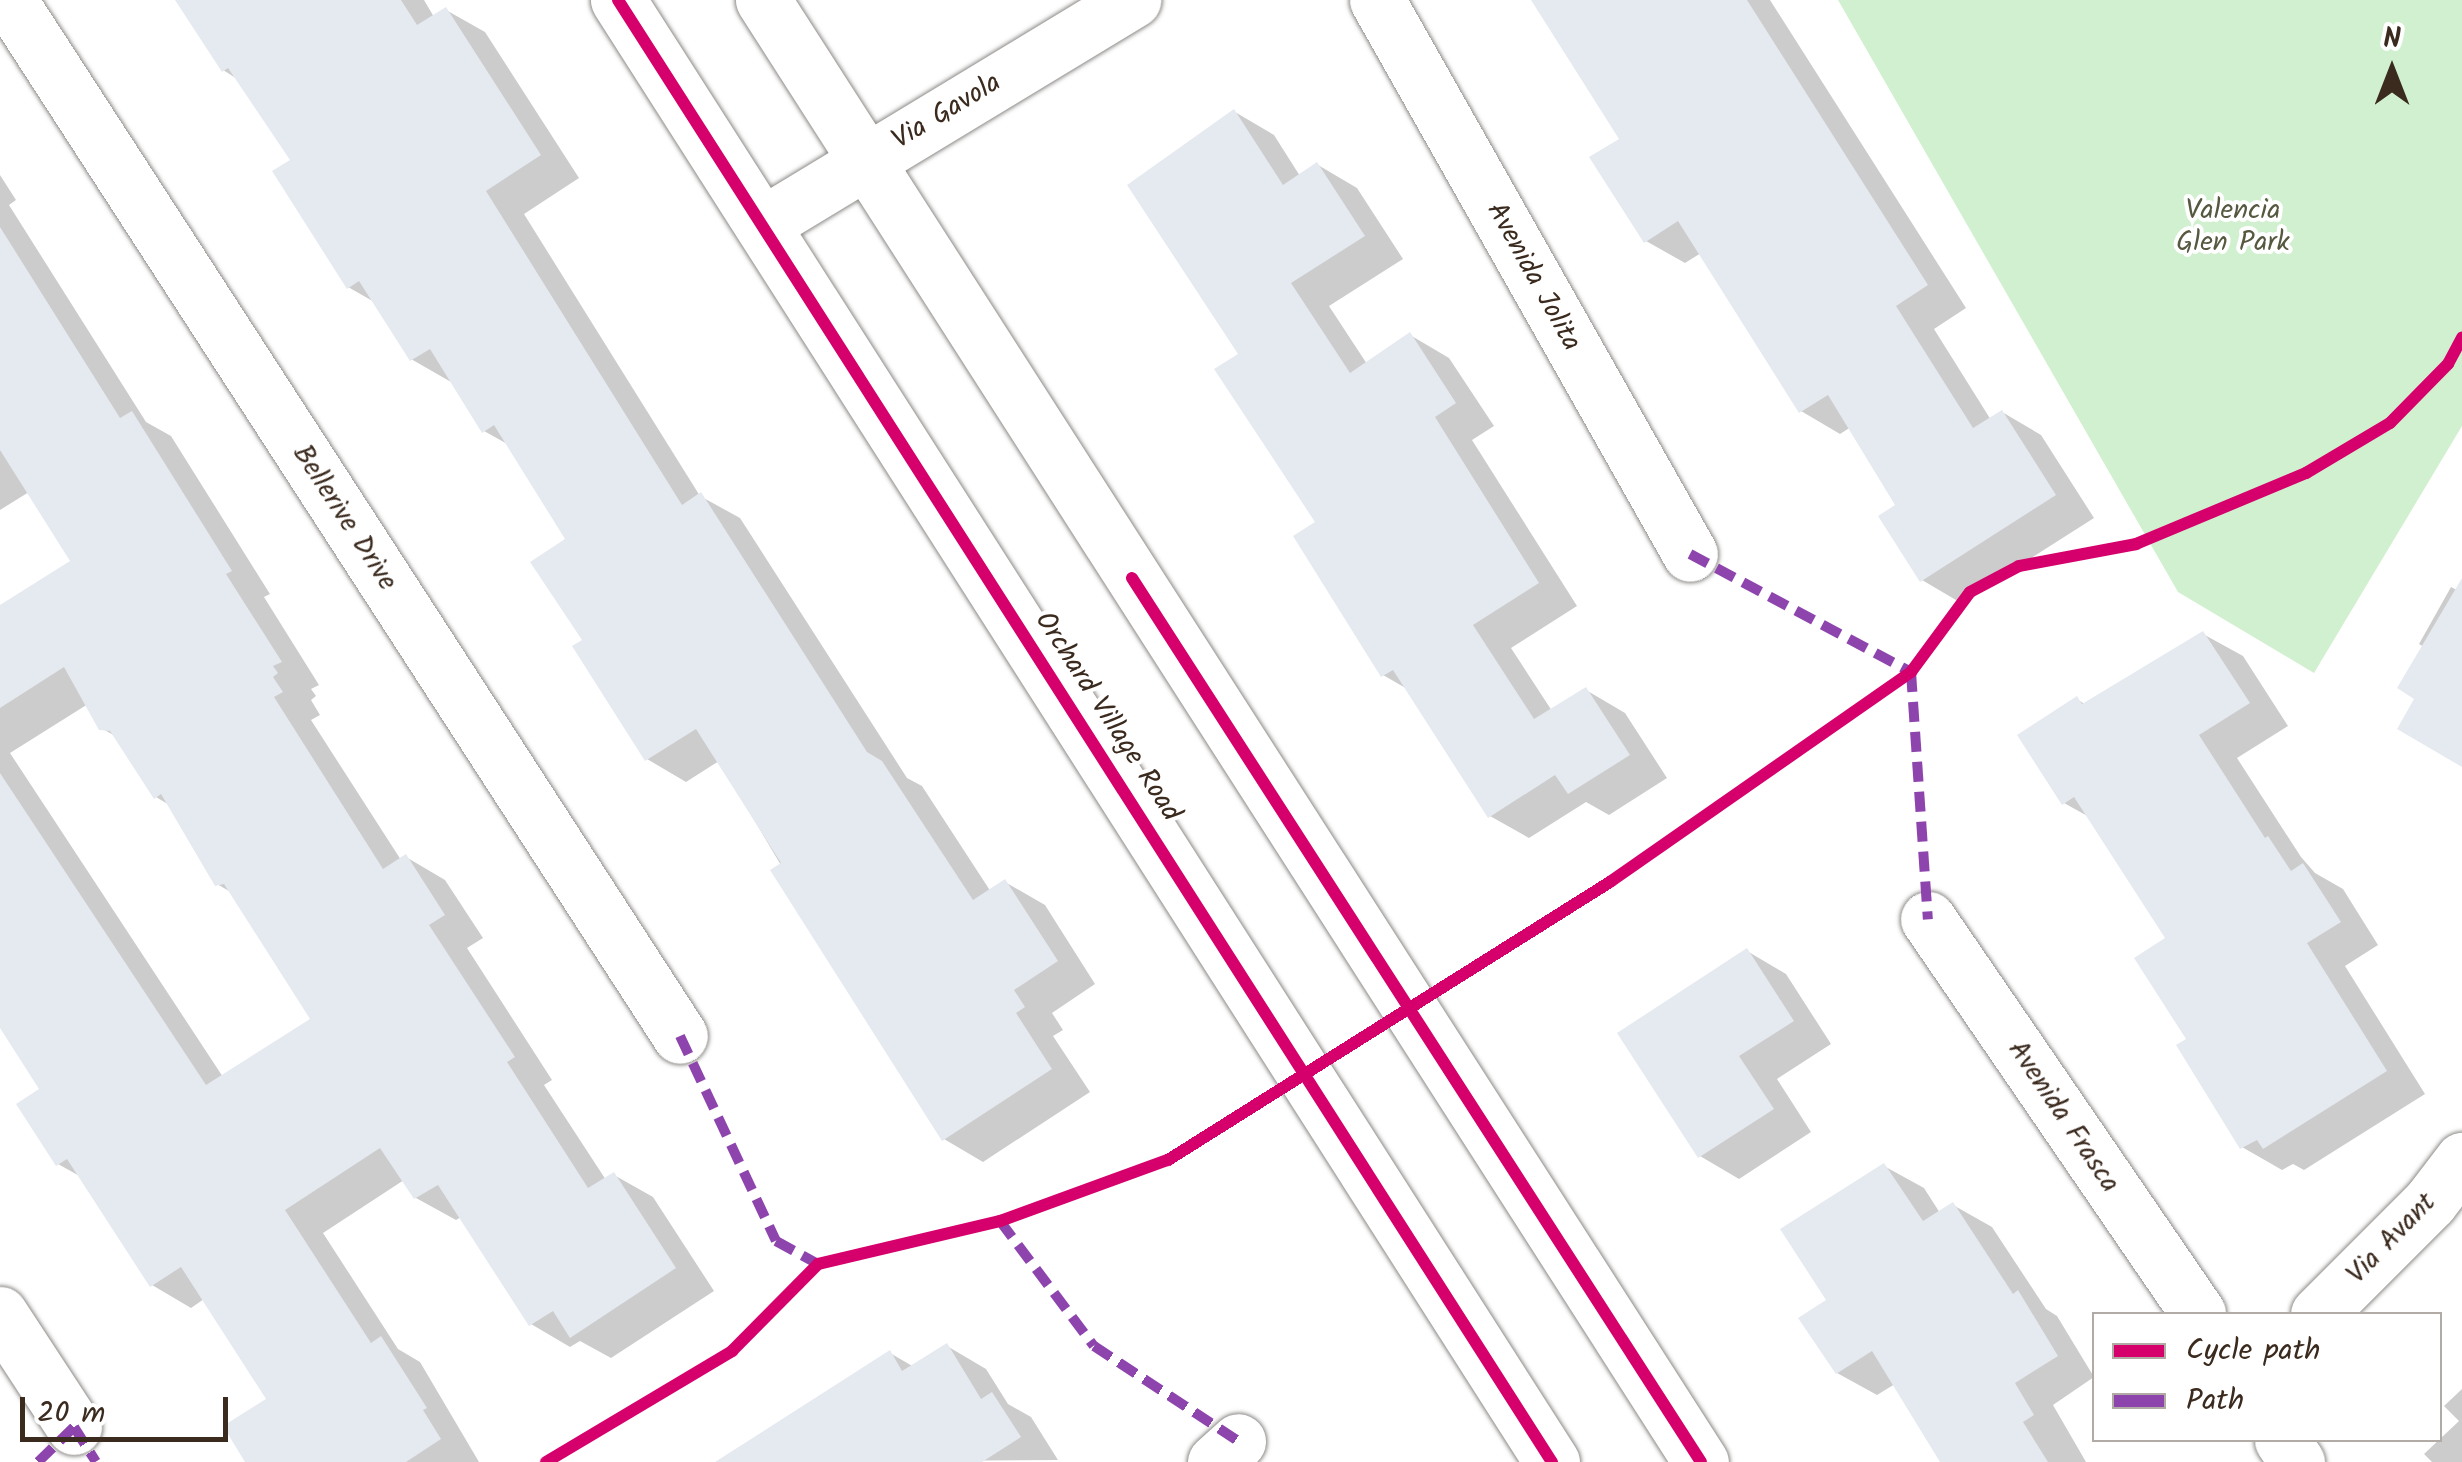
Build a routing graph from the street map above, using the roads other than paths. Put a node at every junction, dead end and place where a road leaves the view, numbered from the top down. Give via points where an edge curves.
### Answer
1 (9, 0) edge
2 (618, 0) edge
3 (763, 0) edge
4 (1133, 0) edge
5 (1376, 0) edge
6 (866, 161) junction
7 (763, 224) junction
8 (1690, 554) dead end
9 (1928, 918) dead end
10 (680, 1036) dead end
11 (2462, 1160) edge
12 (2197, 1312) edge
13 (2320, 1312) edge
14 (0, 1314) edge
15 (74, 1428) dead end
16 (1552, 1462) edge
17 (1701, 1462) edge

1 - 10 main road, Bellerive Drive
2 - 7 main road, Orchard Village Road
3 - 6 main road
4 - 6 main road, Via Gavola
5 - 8 main road, Avenida Jolita
6 - 7 main road, Via Gavola
6 - 17 main road
7 - 16 main road, Orchard Village Road
9 - 12 main road, Avenida Frasca
11 - 13 main road, Via Avant via 2430,1202
14 - 15 main road

